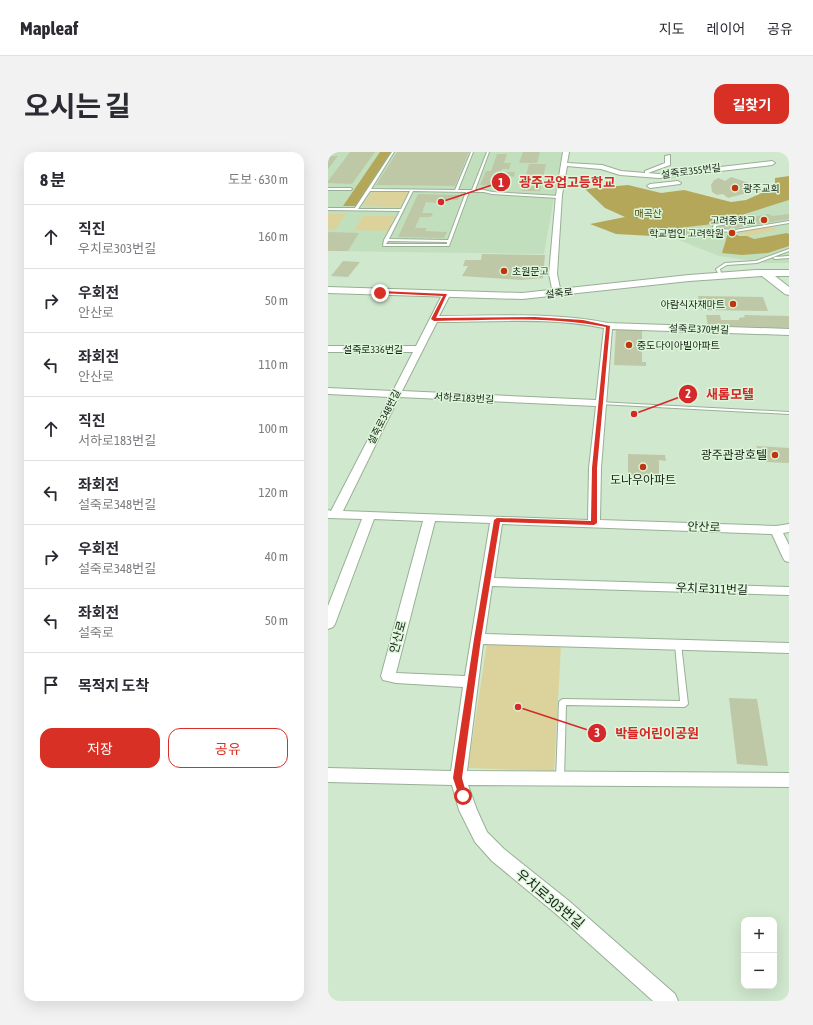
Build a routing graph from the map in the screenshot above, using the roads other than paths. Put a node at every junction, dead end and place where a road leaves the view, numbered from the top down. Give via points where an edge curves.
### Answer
1 (394, 152) edge
2 (472, 152) edge
3 (488, 152) edge
4 (566, 152) edge
5 (668, 156) dead end
6 (772, 163) dead end
7 (563, 164) junction
8 (708, 171) junction
9 (642, 175) junction
10 (703, 178) dead end
11 (686, 182) dead end
12 (391, 186) dead end
13 (440, 186) dead end
14 (650, 186) dead end
15 (328, 189) edge
16 (352, 189) dead end
17 (369, 190) junction
18 (388, 190) junction
19 (412, 190) junction
20 (438, 190) junction
21 (456, 191) junction
22 (468, 191) junction
23 (473, 191) junction
24 (559, 197) junction
25 (328, 208) edge
26 (357, 208) junction
27 (402, 210) junction
28 (744, 220) dead end
29 (789, 222) edge
30 (735, 231) junction
31 (743, 235) dead end
32 (789, 250) edge
33 (789, 257) edge
34 (767, 258) junction
35 (764, 273) junction
36 (789, 273) edge
37 (721, 276) junction
38 (328, 290) edge
39 (789, 292) edge
40 (557, 293) junction
41 (446, 295) junction
42 (434, 319) junction
43 (608, 326) junction
44 (789, 332) edge
45 (328, 349) edge
46 (419, 349) junction
47 (328, 391) edge
48 (395, 395) junction
49 (600, 404) junction
50 (789, 413) edge
51 (332, 514) edge
52 (369, 516) junction
53 (430, 518) junction
54 (497, 520) junction
55 (594, 523) junction
56 (789, 528) edge
57 (776, 530) junction
58 (789, 558) edge
59 (486, 582) junction
60 (789, 591) edge
61 (328, 624) edge
62 (477, 639) junction
63 (672, 644) junction
64 (789, 648) edge
65 (471, 682) junction
66 (328, 775) edge
67 (458, 778) junction
68 (560, 779) junction
69 (789, 780) edge
70 (668, 1001) edge

1 - 17 lane
2 - 21 lane
3 - 23 lane
4 - 7 street
5 - 9 street via 668,164
6 - 8 street, 설죽로355번길
7 - 9 street, 설죽로355번길 via 598,166 620,173
7 - 24 street
8 - 9 street, 설죽로355번길 via 665,176
8 - 10 street via 711,176
11 - 14 street
12 - 18 lane
13 - 20 lane
15 - 16 lane
17 - 18 lane
17 - 26 lane
18 - 19 lane
19 - 20 lane
19 - 27 lane
20 - 21 lane
21 - 22 lane
22 - 23 lane
22 - 27 lane via 449,241 386,240
23 - 24 lane
24 - 40 street via 553,274
25 - 26 lane
26 - 27 lane
28 - 30 lane via 715,224 714,230
29 - 30 lane
30 - 31 lane
32 - 34 lane
33 - 34 lane
34 - 37 lane via 756,262 726,264 718,269
35 - 36 main road, 설죽로
35 - 37 main road, 설죽로
35 - 39 main road
37 - 40 main road, 설죽로
38 - 41 main road, 설죽로
40 - 41 main road, 설죽로 via 508,296
41 - 42 street, 설죽로348번길
42 - 43 street via 540,319 583,321
42 - 46 street, 설죽로348번길
43 - 44 street, 설죽로370번길
43 - 49 street
45 - 46 street, 설죽로336번길
46 - 48 street, 설죽로348번길
47 - 48 street, 서하로183번길
48 - 49 street, 서하로183번길
48 - 51 street, 설죽로348번길
49 - 50 lane, 서하로183번길
49 - 55 street
51 - 52 street, 안산로
52 - 53 street, 안산로
52 - 61 street
53 - 54 street, 안산로
53 - 65 street, 안산로 via 388,676
54 - 55 street, 안산로
54 - 59 street, 우치로303번길
55 - 57 street, 안산로
56 - 57 street, 안산로
57 - 58 street
59 - 60 street, 우치로311번길
59 - 62 street, 우치로303번길
62 - 63 street
62 - 65 street, 우치로303번길
63 - 64 street
63 - 68 lane via 684,704 563,702
65 - 67 street, 우치로303번길
66 - 67 street
67 - 68 street
67 - 70 street, 우치로303번길 via 468,810 481,837 498,855 562,907
68 - 69 street

